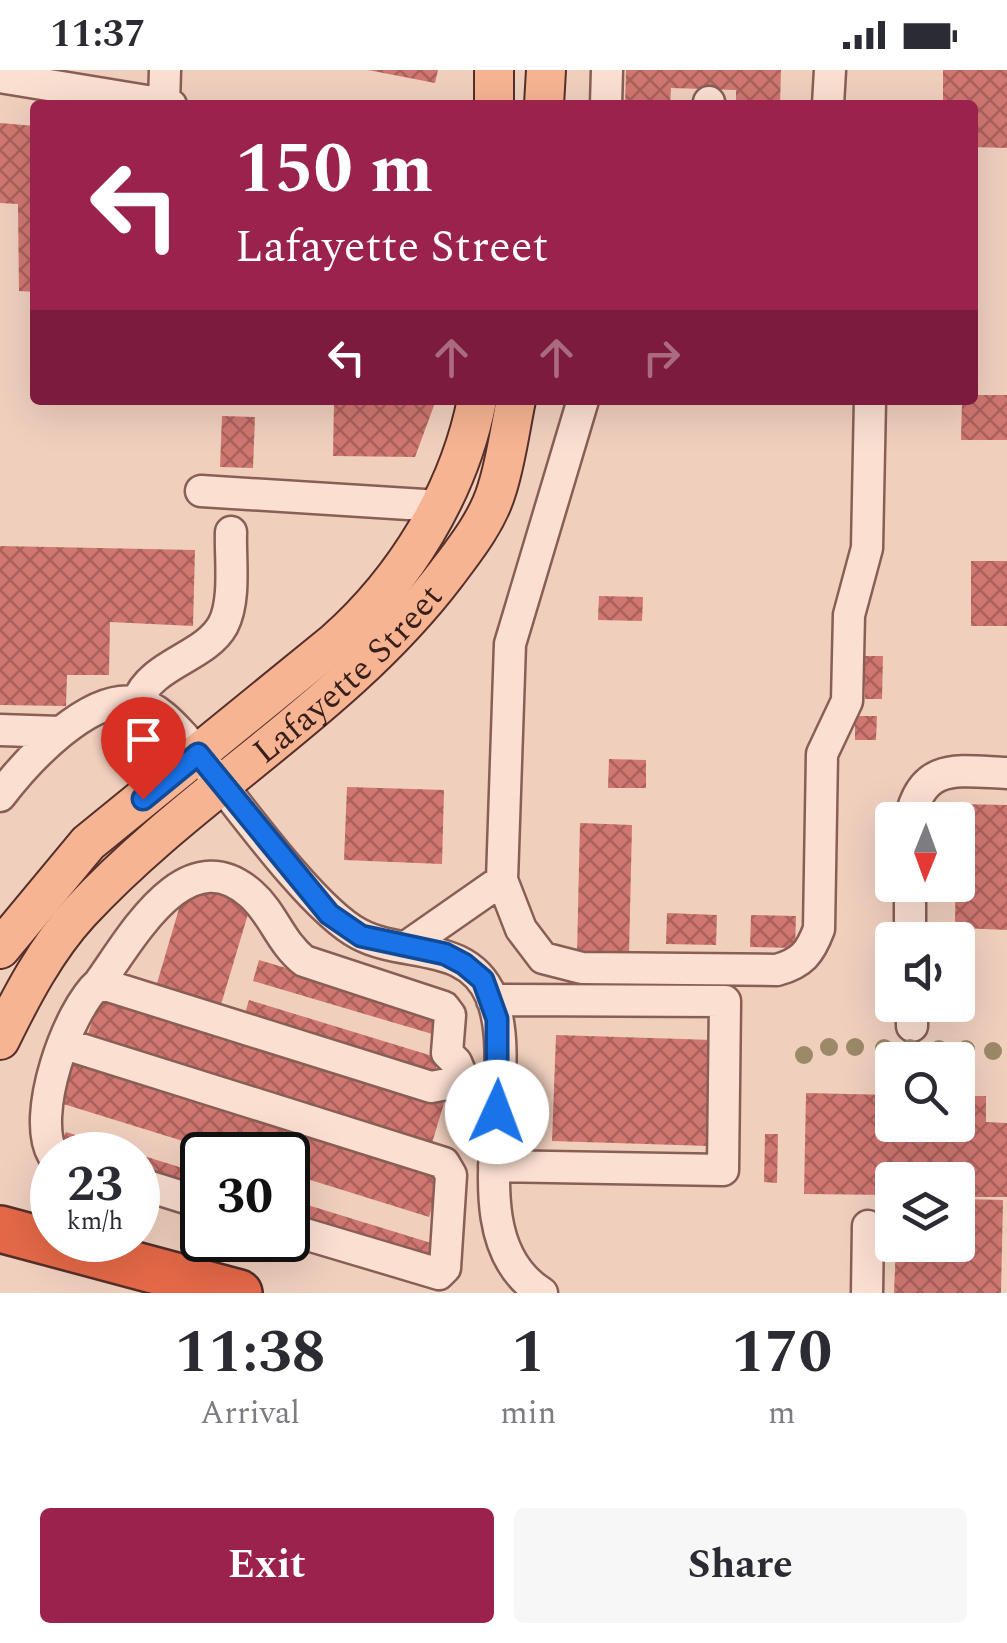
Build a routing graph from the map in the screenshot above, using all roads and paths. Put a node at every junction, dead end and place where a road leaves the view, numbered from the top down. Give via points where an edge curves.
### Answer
1 (165, 70) edge
2 (494, 70) edge
3 (546, 70) edge
4 (607, 70) edge
5 (830, 70) edge
6 (0, 77) edge
7 (100, 99) edge
8 (168, 100) edge
9 (494, 100) edge
10 (544, 100) edge
11 (606, 100) edge
12 (828, 100) edge
13 (476, 405) edge
14 (515, 405) edge
15 (582, 405) edge
16 (870, 405) edge
17 (201, 491) dead end
18 (440, 506) junction
19 (231, 532) dead end
20 (137, 702) junction
21 (0, 730) edge
22 (60, 732) junction
23 (198, 754) junction
24 (1007, 773) edge
25 (224, 786) junction
26 (0, 796) edge
27 (914, 802) edge
28 (502, 880) junction
29 (406, 947) junction
30 (0, 949) edge
31 (99, 983) junction
32 (492, 1000) junction
33 (0, 1040) edge
34 (65, 1044) junction
35 (464, 1081) junction
36 (498, 1085) junction
37 (46, 1132) edge
38 (494, 1166) junction
39 (868, 1226) dead end
40 (0, 1229) edge
41 (310, 1236) edge
42 (240, 1293) edge
43 (542, 1293) edge
44 (867, 1293) edge

1 - 8 street
2 - 9 main road
3 - 10 main road
4 - 11 street
5 - 12 street
6 - 7 street
13 - 18 main road, Lafayette Street
14 - 25 main road, Lafayette Street via 497,490 423,605 347,682
15 - 28 street via 510,644
16 - 28 street via 867,548 848,614 847,701 822,754 819,929 810,952 797,965 777,970 582,968 543,958 521,929
17 - 18 street
18 - 23 main road, Lafayette Street via 406,563 356,623
19 - 20 street via 228,610 221,628 156,676
20 - 22 street via 100,706
20 - 23 street via 164,717
21 - 22 street
22 - 26 street
23 - 25 street
23 - 30 main road, Lafayette Street via 88,843
24 - 27 street via 947,770 930,779
25 - 29 street via 329,914 361,936
25 - 33 main road, Lafayette Street via 78,914 38,969
28 - 29 street
29 - 32 street via 464,964 483,980
31 - 34 street via 83,997
31 - 35 street via 430,1088
31 - 35 street via 182,882 211,878 235,884 253,895 285,946 304,961 444,1008 450,1016 447,1053
32 - 36 street
32 - 38 street via 724,1001 723,1170
34 - 37 street via 47,1092
34 - 41 street via 444,1163 451,1175 445,1268 439,1274
35 - 36 street
36 - 38 street
38 - 43 street via 505,1244 516,1267
39 - 44 street
40 - 42 highway

